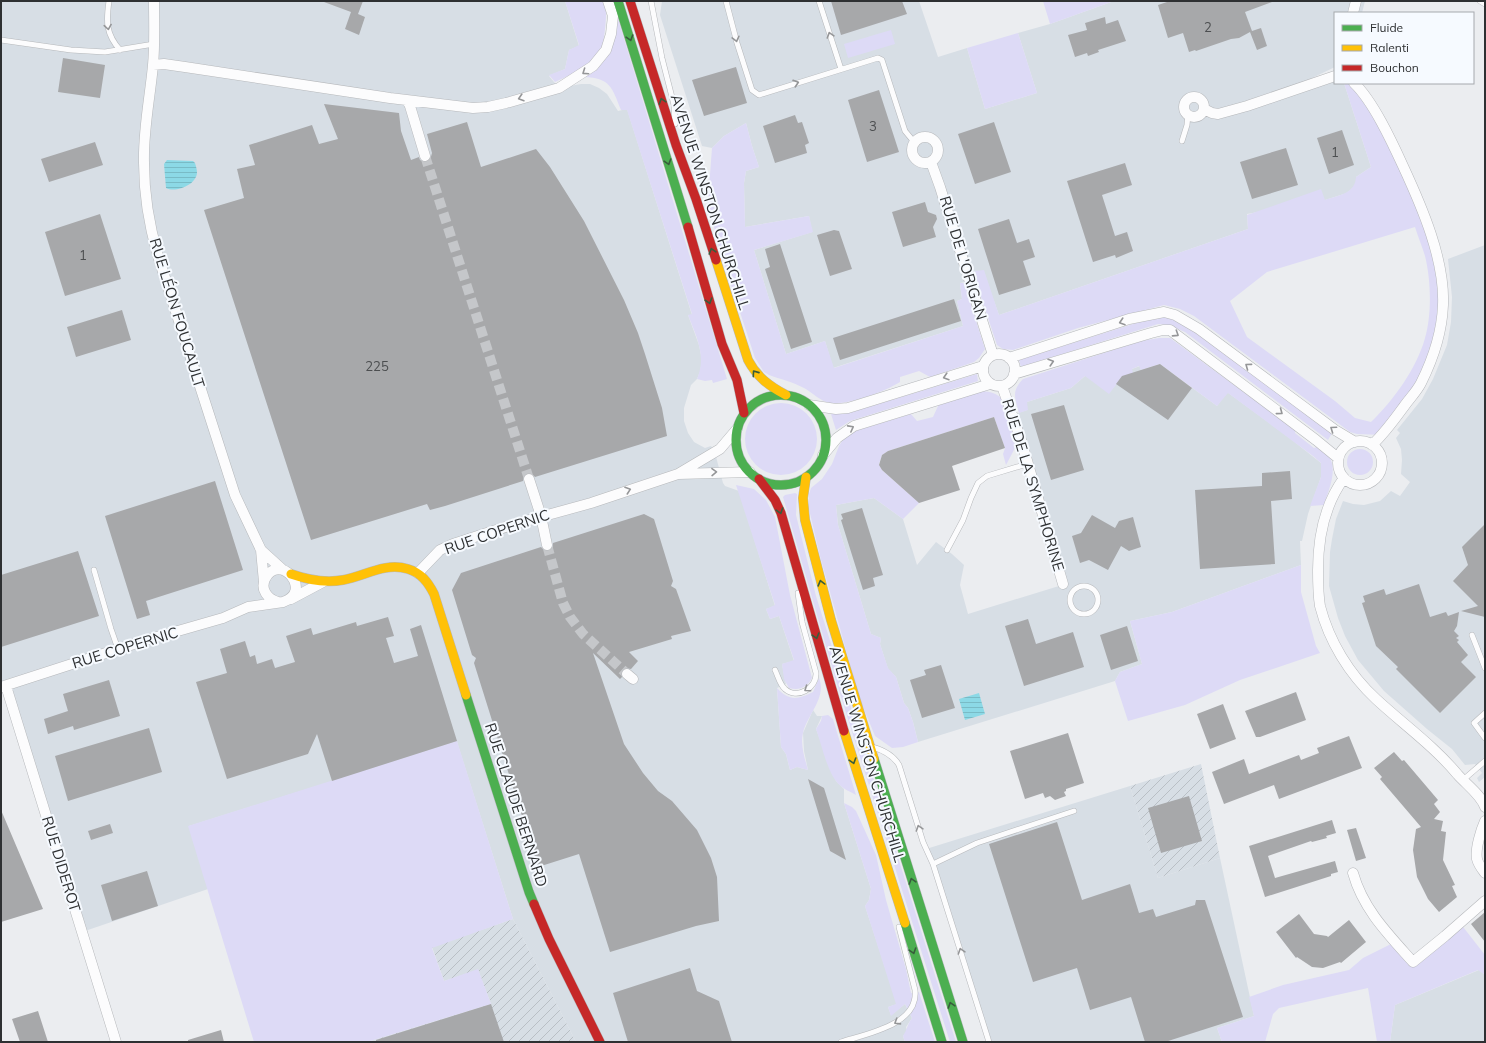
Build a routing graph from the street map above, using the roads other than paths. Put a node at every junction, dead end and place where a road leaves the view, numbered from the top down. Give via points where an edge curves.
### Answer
1 (109, 1) edge
2 (154, 1) edge
3 (608, 1) edge
4 (618, 1) edge
5 (630, 1) edge
6 (651, 1) edge
7 (726, 1) edge
8 (819, 1) edge
9 (1356, 1) edge
10 (1480, 1) edge
11 (1485, 4) edge
12 (1353, 12) edge
13 (1, 40) edge
14 (154, 44) junction
15 (120, 50) junction
16 (153, 66) junction
17 (841, 69) junction
18 (1334, 76) edge
19 (1355, 84) edge
20 (407, 100) junction
21 (1204, 109) junction
22 (1188, 115) junction
23 (1182, 141) dead end
24 (915, 142) junction
25 (676, 145) junction
26 (424, 156) tunnel mouth
27 (931, 162) junction
28 (993, 355) junction
29 (1009, 358) junction
30 (983, 366) junction
31 (1014, 374) junction
32 (990, 384) junction
33 (1002, 386) junction
34 (786, 395) junction
35 (809, 405) junction
36 (744, 413) junction
37 (737, 429) junction
38 (1355, 442) junction
39 (1372, 445) junction
40 (823, 455) junction
41 (1338, 458) junction
42 (1027, 464) junction
43 (750, 472) junction
44 (678, 474) junction
45 (806, 477) junction
46 (1344, 478) junction
47 (529, 479) tunnel mouth
48 (759, 479) junction
49 (541, 516) junction
50 (547, 545) tunnel mouth
51 (261, 550) junction
52 (947, 550) dead end
53 (94, 570) dead end
54 (287, 572) junction
55 (797, 572) junction
56 (418, 573) junction
57 (323, 582) junction
58 (264, 584) junction
59 (1063, 584) joint
60 (1073, 592) junction
61 (283, 601) junction
62 (248, 607) junction
63 (1472, 635) dead end
64 (118, 650) junction
65 (1485, 668) edge
66 (776, 670) dead end
67 (3, 686) edge
68 (1485, 713) edge
69 (1485, 738) edge
70 (870, 746) junction
71 (1485, 761) edge
72 (1463, 780) junction
73 (1484, 803) edge
74 (1074, 811) dead end
75 (1485, 821) edge
76 (933, 864) junction
77 (1353, 873) dead end
78 (1485, 873) edge
79 (895, 894) junction
80 (1485, 901) edge
81 (116, 1042) edge
82 (600, 1042) edge
83 (841, 1042) edge
84 (942, 1042) edge
85 (963, 1042) edge
86 (989, 1042) edge

1 -> 15 lane via 107,26 110,36
2 - 14 street, RUE LÉON FOUCAULT
3 -> 20 street via 613,16 606,50 593,66 559,88 488,107 473,108
4 -> 36 main road, AVENUE WINSTON CHURCHILL via 722,344 737,380
25 -> 5 main road, AVENUE WINSTON CHURCHILL
6 - 25 lane via 674,105
7 -> 17 lane via 752,90 759,95
17 -> 8 lane
9 - 12 street
10 - 11 lane
13 - 15 lane via 71,50
14 - 15 lane
14 - 16 street, RUE LÉON FOUCAULT
16 - 20 street via 164,64
16 - 51 street, RUE LÉON FOUCAULT via 144,162 145,196 152,233 235,495
17 - 24 lane via 878,58 882,60 905,131
18 - 21 street via 1218,114
19 - 39 street via 1396,150 1419,200 1438,259 1443,304 1441,327 1420,384 1383,435
20 - 26 street
21 - 22 street via 1198,116
21 - 22 street via 1199,98 1190,98 1184,105
22 - 23 lane
24 - 27 street via 915,158 922,163
24 - 27 street via 926,138 934,141 938,148 937,156
34 -> 25 main road, AVENUE WINSTON CHURCHILL via 759,379 748,360
27 - 28 street, RUE DE L'ORIGAN
28 - 29 street via 999,354
28 - 30 street
29 - 31 street via 1014,364
38 -> 29 street via 1199,329 1175,315 1164,312 1129,319
30 - 32 street via 984,376
30 -> 35 street via 848,408
31 - 33 street via 1008,384
31 -> 41 street via 1151,333 1170,330
32 - 33 street
40 -> 32 street via 837,438 854,426
33 - 42 street, RUE DE LA SYMPHORINE
34 - 35 main road via 798,398
34 - 36 main road via 761,399
35 - 40 main road via 818,415 824,428 826,441
36 - 37 main road
37 - 43 main road via 736,445 739,456
37 - 44 street via 720,449
38 - 39 street via 1362,441
38 - 41 street via 1343,448
39 - 46 street via 1377,449 1381,462 1374,479 1362,484 1349,482
40 - 45 main road
41 - 46 street via 1338,468
42 - 52 lane via 987,476 978,483
42 - 59 street, RUE DE LA SYMPHORINE
44 -> 43 street
43 - 48 main road
49 -> 44 street, RUE COPERNIC via 591,503
45 - 48 main road via 783,485
70 -> 45 main road, AVENUE WINSTON CHURCHILL via 831,620 805,520 803,498
46 - 72 street via 1328,508 1320,542 1318,590 1325,623 1340,655 1362,684
47 - 49 street
48 -> 55 main road, AVENUE WINSTON CHURCHILL via 778,506
49 - 50 street
49 - 56 street, RUE COPERNIC via 446,547 434,555
51 - 54 street, RUE LÉON FOUCAULT
51 - 58 street, RUE LÉON FOUCAULT
53 - 64 lane
54 - 57 main road, RUE COPERNIC
54 - 58 street via 269,573
54 - 61 street via 296,585 292,596
55 -> 66 lane via 800,610 816,677 808,690 793,694 782,686
55 -> 79 main road, AVENUE WINSTON CHURCHILL
56 - 57 main road, RUE COPERNIC via 400,566 387,566 344,580
56 - 82 main road, RUE CLAUDE BERNARD via 427,581 434,594 535,907
57 - 61 street, RUE COPERNIC
58 - 61 street via 266,595
58 - 62 street, RUE COPERNIC
59 - 60 lane
60 - 60 lane via 1070,601 1078,612 1087,613 1097,605 1098,596 1093,588 1080,586
61 - 62 street, RUE COPERNIC
62 - 64 street, RUE COPERNIC via 223,618
63 - 65 lane
64 - 67 street, RUE COPERNIC
67 - 81 street, RUE DIDEROT
68 - 69 lane via 1474,723
76 -> 70 lane via 923,842 899,765 887,753
85 -> 70 main road, AVENUE WINSTON CHURCHILL
71 - 72 lane
72 - 73 street
74 - 76 lane via 977,843
75 - 78 street via 1477,853 1477,859
86 -> 76 lane
77 - 80 street via 1358,889 1370,910 1413,962
79 -> 83 lane via 901,937 915,990 914,1000 910,1010 891,1026
79 -> 84 main road, AVENUE WINSTON CHURCHILL

